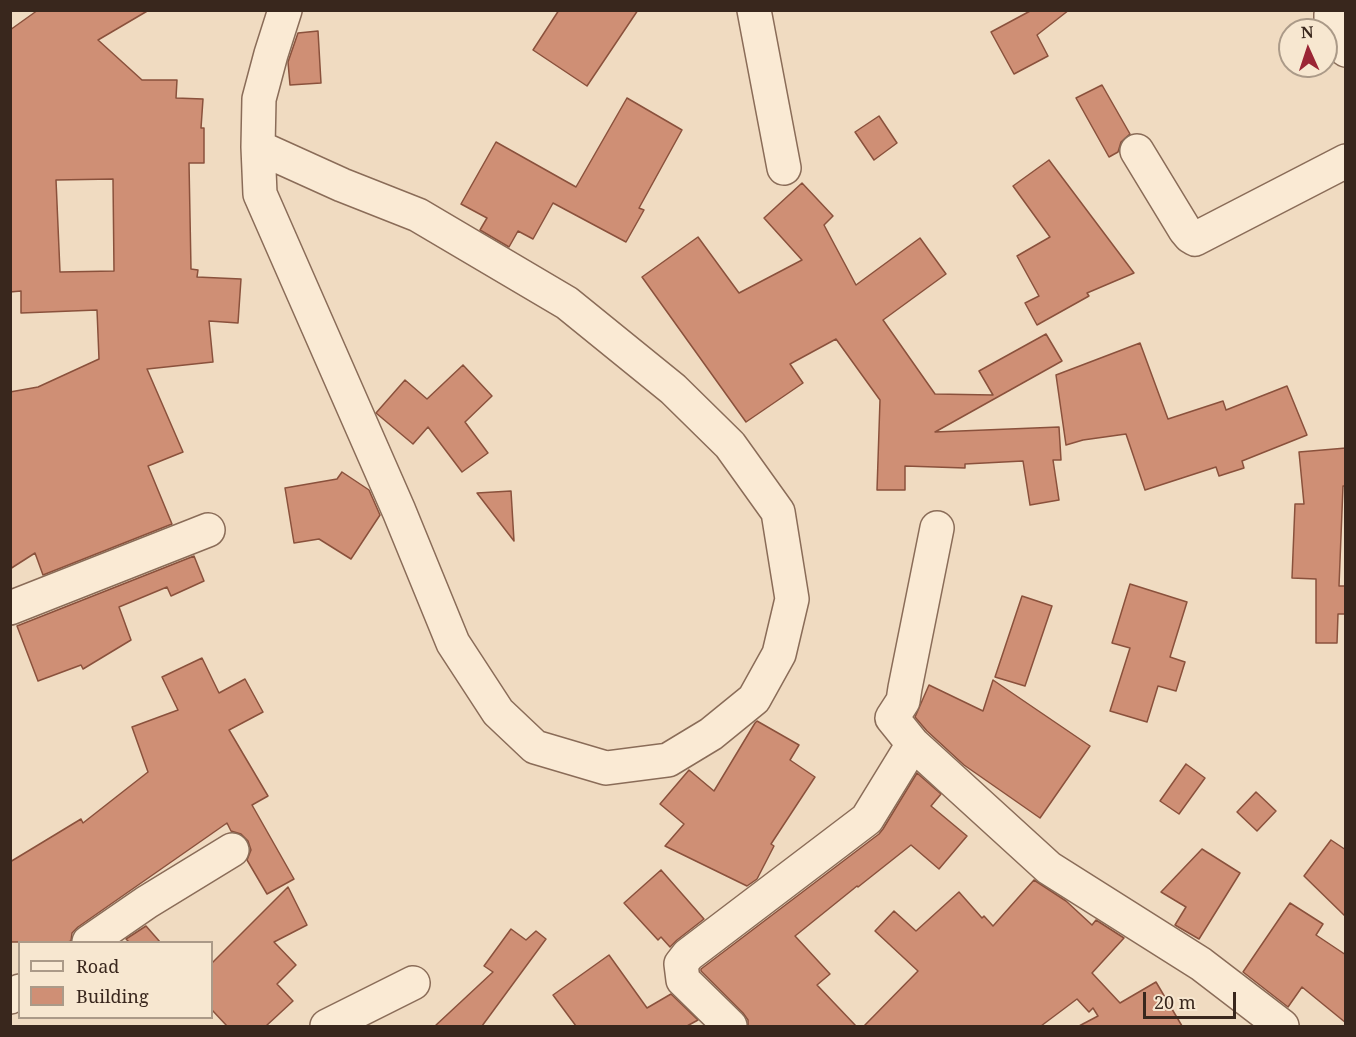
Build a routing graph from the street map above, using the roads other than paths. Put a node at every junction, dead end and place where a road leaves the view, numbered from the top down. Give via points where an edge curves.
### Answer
1 (285, 10) edge
2 (754, 10) edge
3 (1333, 10) edge
4 (1346, 50) edge
5 (258, 147) junction
6 (1137, 151) dead end
7 (1346, 161) edge
8 (784, 168) dead end
9 (937, 528) dead end
10 (208, 530) dead end
11 (10, 608) edge
12 (913, 744) junction
13 (232, 850) dead end
14 (90, 941) edge
15 (413, 983) dead end
16 (327, 1026) edge
17 (730, 1026) edge
18 (1282, 1026) edge

1 - 5 street via 259,99
2 - 8 street
3 - 4 street via 1331,20
5 - 5 street via 260,194 453,643 498,712 535,747 606,768 668,760 711,734 754,699 778,654 792,599 778,512 730,445 673,389 567,303 418,215
6 - 7 street via 1185,230 1195,239
9 - 12 street via 903,701 892,718
10 - 11 street
12 - 17 street via 867,819 681,964 683,980
12 - 18 street via 1049,868 1201,964
13 - 14 street
15 - 16 street

